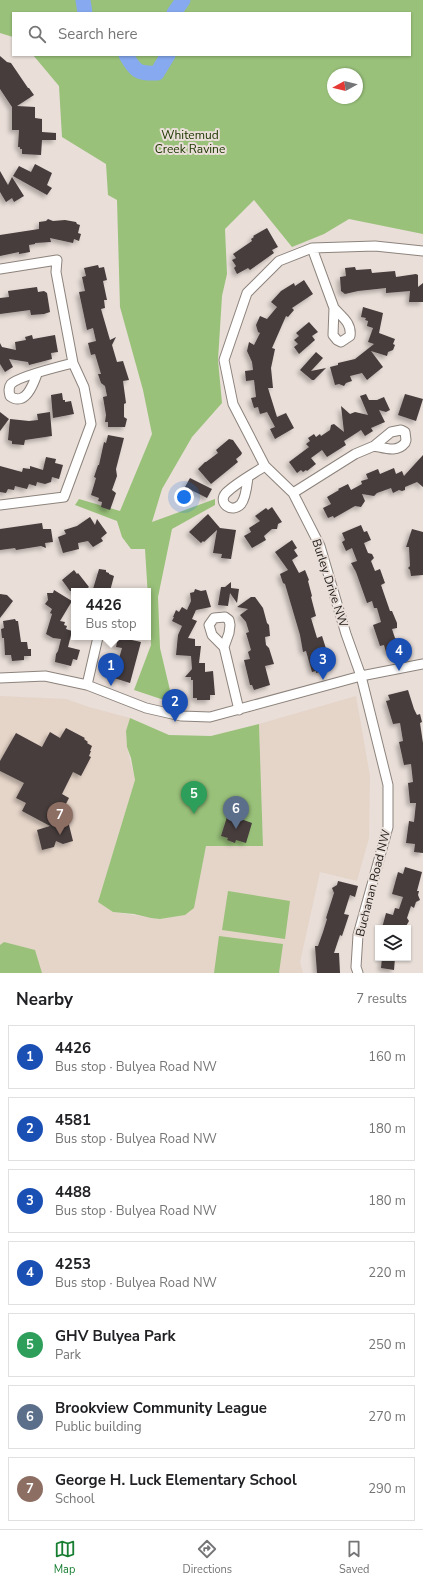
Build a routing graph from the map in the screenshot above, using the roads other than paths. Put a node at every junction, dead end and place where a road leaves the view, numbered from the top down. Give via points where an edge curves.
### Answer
1 (312, 248) junction
2 (423, 252) edge
3 (0, 269) edge
4 (334, 308) dead end
5 (73, 363) junction
6 (37, 374) dead end
7 (374, 446) dead end
8 (265, 466) junction
9 (248, 477) dead end
10 (293, 493) junction
11 (0, 505) edge
12 (96, 640) edge
13 (224, 647) dead end
14 (423, 664) edge
15 (361, 676) junction
16 (0, 678) edge
17 (87, 685) junction
18 (239, 710) junction
19 (358, 973) edge

1 - 2 street, Burley Drive NW via 375,246
1 - 4 street
1 - 8 street, Burley Drive NW via 279,261 247,293 224,360 233,404
3 - 5 street via 57,260 56,272
5 - 6 street
5 - 11 street via 84,387 91,424 64,497
7 - 10 street via 355,454
8 - 9 street
8 - 10 street, Burley Drive NW
10 - 15 street, Burley Drive NW via 320,546
12 - 17 street
13 - 18 street
14 - 15 street
15 - 18 street
15 - 19 street, Buchanan Road NW via 388,785 388,827 358,935
16 - 17 street via 45,676
17 - 18 street via 146,708 181,716 210,717

